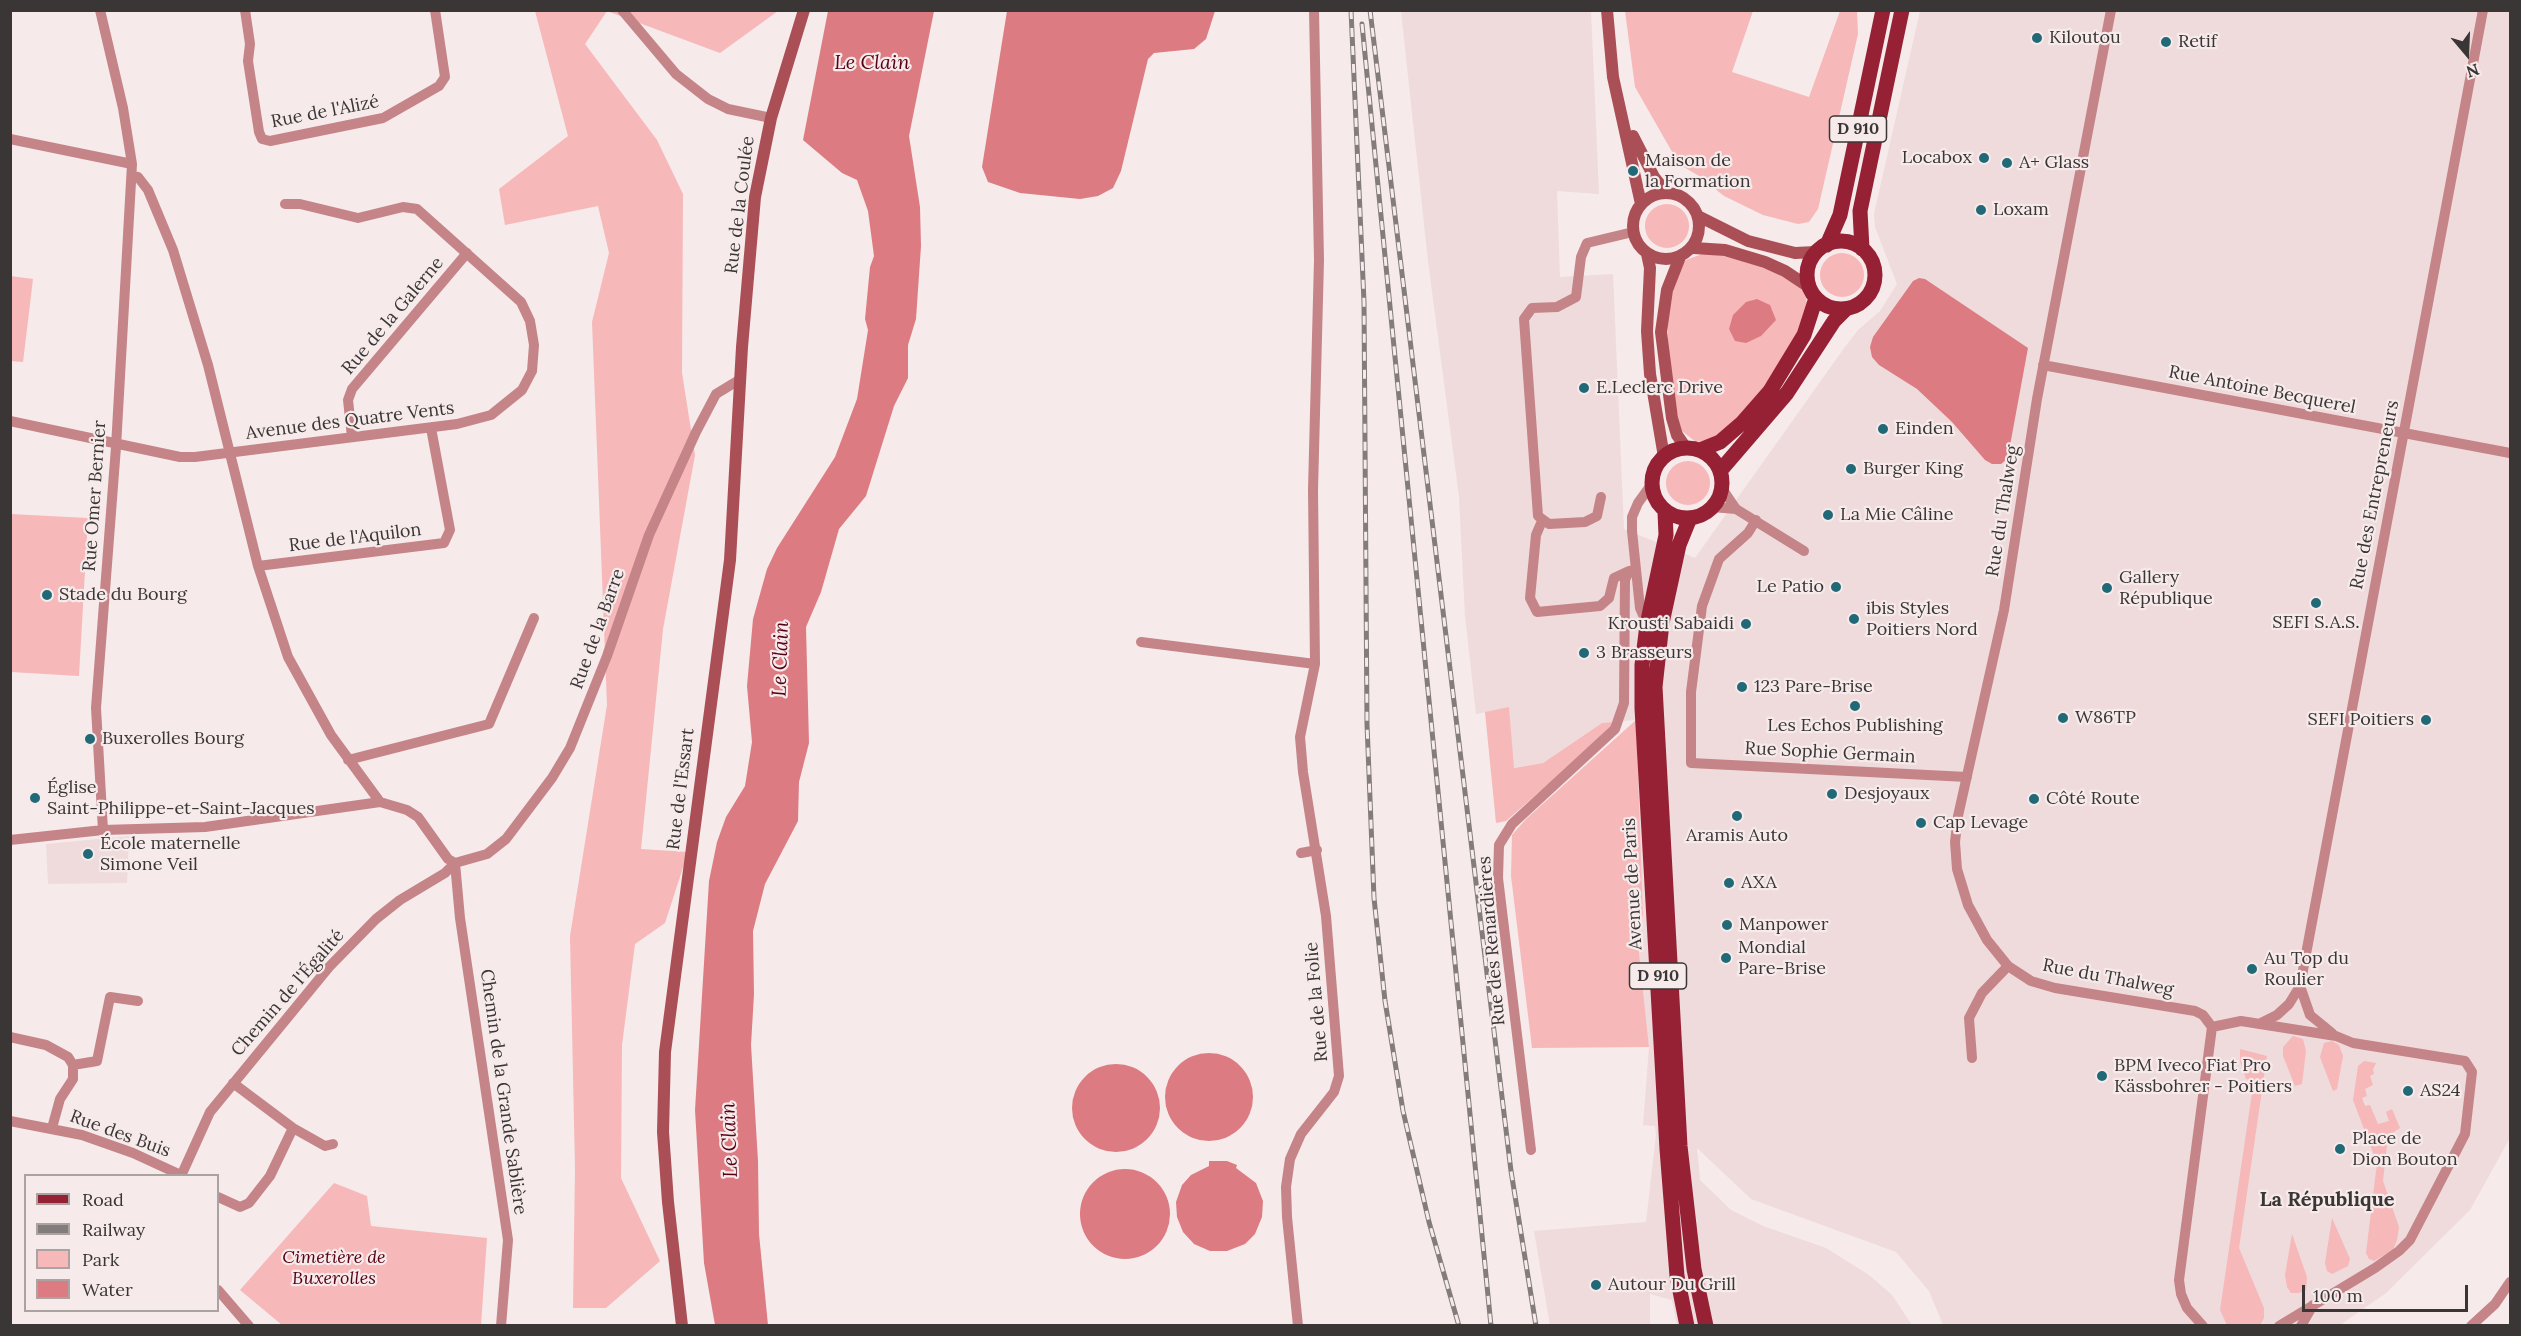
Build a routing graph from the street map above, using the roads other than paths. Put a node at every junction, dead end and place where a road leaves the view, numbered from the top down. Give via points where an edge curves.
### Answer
1 (100, 10) edge
2 (244, 10) edge
3 (435, 10) edge
4 (622, 10) edge
5 (804, 10) edge
6 (1314, 10) edge
7 (1607, 10) edge
8 (1883, 10) edge
9 (1902, 10) edge
10 (2111, 10) edge
11 (2484, 10) edge
12 (1618, 99) junction
13 (771, 118) junction
14 (11, 142) edge
15 (132, 164) junction
16 (132, 176) junction
17 (1666, 192) junction
18 (285, 204) dead end
19 (1641, 204) junction
20 (1698, 216) junction
21 (1633, 232) junction
22 (1694, 248) junction
23 (1822, 248) junction
24 (1862, 249) junction
25 (467, 253) junction
26 (1647, 254) junction
27 (1680, 257) junction
28 (1813, 293) junction
29 (1846, 309) junction
30 (2043, 365) junction
31 (740, 380) junction
32 (10, 421) edge
33 (431, 428) junction
34 (2403, 434) junction
35 (352, 437) junction
36 (116, 442) junction
37 (1693, 449) junction
38 (231, 453) junction
39 (2511, 453) edge
40 (1664, 457) junction
41 (1720, 471) junction
42 (1651, 485) junction
43 (1722, 487) junction
44 (1601, 497) dead end
45 (1712, 507) junction
46 (1736, 509) junction
47 (1665, 512) junction
48 (1690, 518) junction
49 (1756, 520) junction
50 (1542, 521) junction
51 (1804, 551) dead end
52 (258, 566) junction
53 (1632, 570) junction
54 (534, 618) dead end
55 (1647, 625) junction
56 (1141, 642) dead end
57 (1315, 664) junction
58 (348, 760) junction
59 (1967, 777) junction
60 (380, 802) junction
61 (103, 830) junction
62 (10, 840) edge
63 (1317, 850) junction
64 (1301, 853) dead end
65 (455, 863) junction
66 (2008, 966) junction
67 (2300, 986) junction
68 (138, 1001) dead end
69 (2259, 1024) junction
70 (2212, 1027) junction
71 (2336, 1036) junction
72 (10, 1037) edge
73 (1972, 1058) dead end
74 (73, 1065) junction
75 (233, 1083) junction
76 (10, 1121) edge
77 (52, 1128) junction
78 (293, 1128) junction
79 (333, 1144) dead end
80 (1531, 1150) dead end
81 (180, 1174) edge
82 (182, 1174) edge
83 (219, 1197) edge
84 (2511, 1282) edge
85 (219, 1291) edge
86 (2313, 1305) junction
87 (249, 1326) edge
88 (501, 1326) edge
89 (682, 1326) edge
90 (1298, 1326) edge
91 (1687, 1326) edge
92 (1706, 1326) edge
93 (2203, 1326) edge
94 (2278, 1326) edge
95 (2301, 1326) edge
96 (2471, 1326) edge

1 - 15 street, Rue Omer Bernier
2 - 3 street, Rue de l'Alizé via 259,132 262,139 270,141 383,118 439,86 446,77
4 - 13 street, Rue de la Coulée via 676,74 708,99 728,109
5 - 13 main road
6 - 57 street, Rue de la Folie via 1319,260 1313,490
7 - 12 main road
8 - 23 main road, D 910 via 1840,215
9 - 24 main road, D 910 via 1860,212
10 - 30 street, Rue du Thalweg
11 - 34 street, Rue des Entrepreneurs
12 - 17 main road via 1643,158
12 - 19 main road
13 - 31 main road, Rue de la Coulée via 755,197
14 - 15 street
15 - 16 street, Rue Omer Bernier
16 - 36 street, Rue Omer Bernier
16 - 38 street via 138,177 148,190 166,231
17 - 19 main road
17 - 20 main road via 1680,195
18 - 25 street, Avenue des Quatre Vents via 358,218 414,207
19 - 21 main road via 1634,217
20 - 22 main road
20 - 23 main road via 1748,241 1795,253
21 - 26 main road
21 - 50 street via 1587,243 1575,297 1557,306 1532,309 1524,319 1537,510
22 - 27 main road
22 - 28 main road via 1725,250 1765,262 1785,271
23 - 24 main road via 1845,242
23 - 28 main road via 1808,269
24 - 29 main road via 1873,265 1874,284 1864,301
25 - 33 street, Avenue des Quatre Vents via 509,289 525,310 534,345 532,371 515,398 491,415
25 - 35 street, Rue de la Galerne via 352,389 348,400
26 - 27 main road via 1663,260
26 - 40 main road via 1650,374
27 - 37 main road via 1667,290 1661,332 1672,418 1677,435
28 - 29 main road via 1835,309
28 - 37 main road via 1804,335 1770,392 1727,435
29 - 41 main road via 1787,393
30 - 34 street, Rue Antoine Becquerel
30 - 59 street, Rue du Thalweg via 2004,610
31 - 65 street, Rue de la Barre via 716,394 691,442 649,535 570,748 506,839 487,854
31 - 89 main road, Rue de l'Essart via 730,560 662,1090 668,1202
32 - 36 street, Avenue des Quatre Vents
33 - 35 street, Avenue des Quatre Vents
33 - 52 street, Rue de l'Aquilon via 450,530 444,543
34 - 39 street, Rue Antoine Becquerel
34 - 67 street, Rue des Entrepreneurs
35 - 38 street, Avenue des Quatre Vents
36 - 38 street, Avenue des Quatre Vents via 180,457
36 - 61 street, Rue Omer Bernier via 96,708
37 - 40 main road
37 - 41 main road via 1712,459
38 - 52 street
40 - 42 main road via 1655,469
41 - 43 main road
42 - 47 main road via 1655,500
42 - 53 street, Rue des Renardières via 1632,517
43 - 45 main road
43 - 46 street
44 - 50 street via 1600,508 1592,520 1549,524
45 - 46 street
45 - 48 main road
46 - 49 street
47 - 48 main road
47 - 55 main road, Avenue de Paris / D 910 via 1666,535
48 - 92 main road, Avenue de Paris / D 910 via 1679,545 1662,623 1656,698 1680,1146 1694,1269
49 - 51 street
49 - 59 street, Rue Sophie Germain via 1748,533 1719,559 1702,606 1691,692 1691,763
50 - 53 street via 1536,535 1530,598 1537,612 1600,606 1609,598 1614,578
52 - 58 street via 296,673
53 - 55 street, Rue des Renardières
53 - 80 street, Rue des Renardières via 1624,586 1625,678 1621,716 1615,729 1507,829 1497,855
54 - 58 street via 489,724
55 - 91 main road, Avenue de Paris / D 910 via 1642,665 1644,752 1667,1149 1677,1276
56 - 57 street
57 - 63 street, Rue de la Folie via 1300,736
58 - 60 street
59 - 66 street, Rue du Thalweg via 1954,842 1957,869 1968,905 1987,940
60 - 61 street via 205,826
60 - 65 street via 418,817
61 - 62 street
63 - 64 street
63 - 90 street, Rue de la Folie via 1340,1076 1334,1092 1301,1134 1290,1159 1287,1217
65 - 75 street, Chemin de l'Égalité via 400,900 370,926 329,968
65 - 88 street, Chemin de la Grande Sablière via 508,1240
66 - 70 street, Rue du Thalweg via 2031,981 2055,988 2195,1011 2204,1015
66 - 73 street via 1982,993 1970,1018
67 - 69 street via 2289,1004
67 - 71 street via 2310,1015
68 - 74 street via 110,997 97,1061
69 - 70 street via 2241,1021
69 - 71 street
70 - 93 street via 2180,1280 2187,1308
71 - 86 street via 2353,1043 2465,1061 2472,1072 2465,1134 2410,1240 2374,1268
72 - 74 street via 46,1045 68,1057
74 - 77 street via 73,1079 60,1099
75 - 78 street
75 - 82 street, Chemin de l'Égalité via 210,1112
76 - 77 street, Rue des Buis
77 - 81 street, Rue des Buis via 114,1146
78 - 79 street via 325,1146
78 - 83 street via 270,1176 249,1203 240,1207
84 - 96 street
85 - 87 street
86 - 94 street
86 - 95 street

